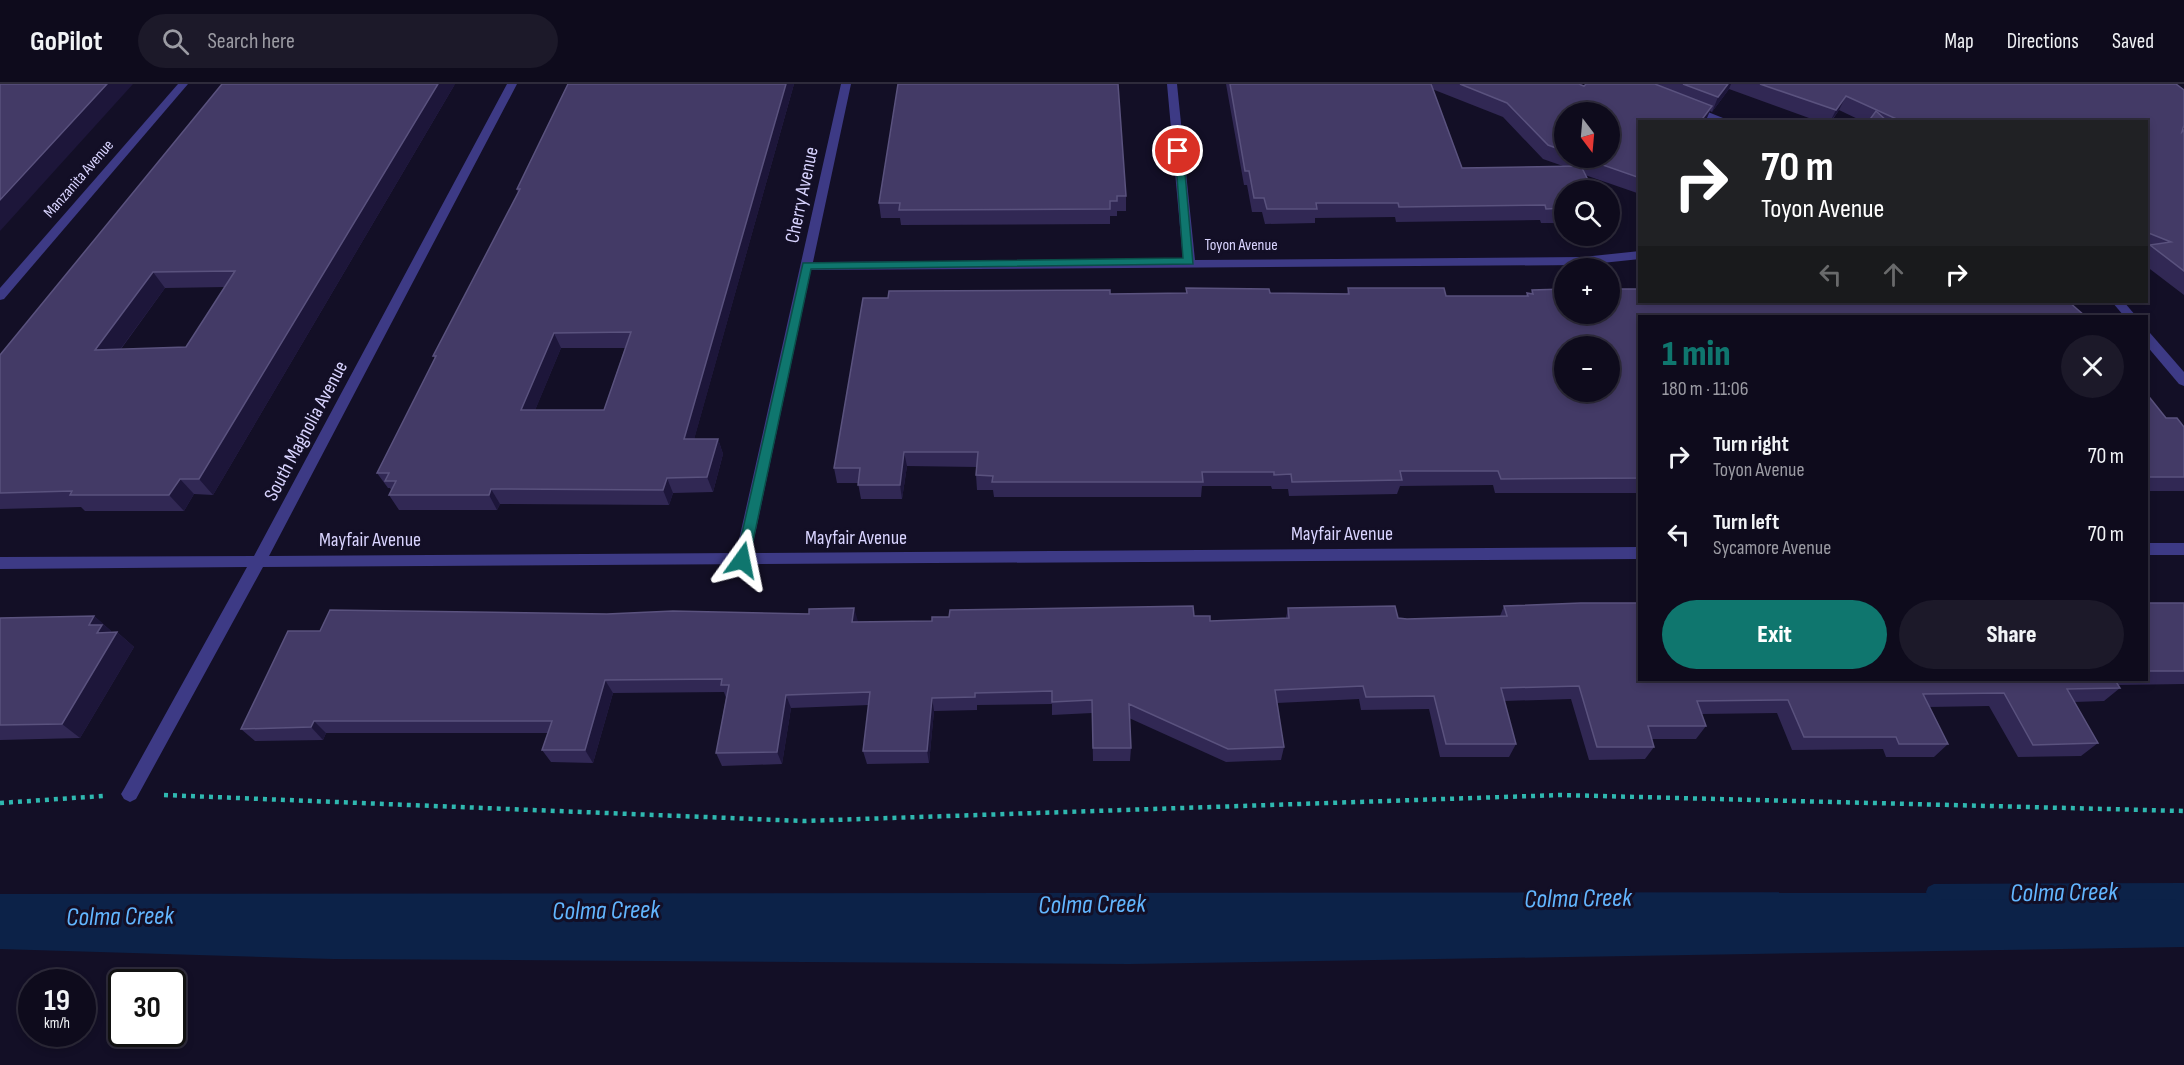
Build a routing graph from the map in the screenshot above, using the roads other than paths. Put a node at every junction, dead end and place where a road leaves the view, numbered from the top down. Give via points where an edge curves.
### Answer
1 (183, 84) edge
2 (512, 84) edge
3 (846, 84) edge
4 (1172, 84) edge
5 (1676, 103) edge
6 (1723, 120) edge
7 (1638, 255) edge
8 (1189, 261) junction
9 (807, 266) junction
10 (0, 296) edge
11 (2119, 303) edge
12 (2129, 315) edge
13 (2148, 338) edge
14 (2184, 381) edge
15 (2148, 549) edge
16 (2184, 549) edge
17 (1638, 553) edge
18 (742, 560) junction
19 (258, 562) junction
20 (0, 563) edge
21 (130, 794) road end

1 - 10 street, Manzanita Avenue
2 - 19 street, South Magnolia Avenue
3 - 9 street, Cherry Avenue
4 - 8 street
5 - 6 street
7 - 8 street, Toyon Avenue via 1583,261
8 - 9 street, Toyon Avenue
9 - 18 street, Cherry Avenue
11 - 12 street
13 - 14 street
15 - 16 street
17 - 18 street, Mayfair Avenue
18 - 19 street, Mayfair Avenue
19 - 20 street, Mayfair Avenue
19 - 21 street, South Magnolia Avenue

